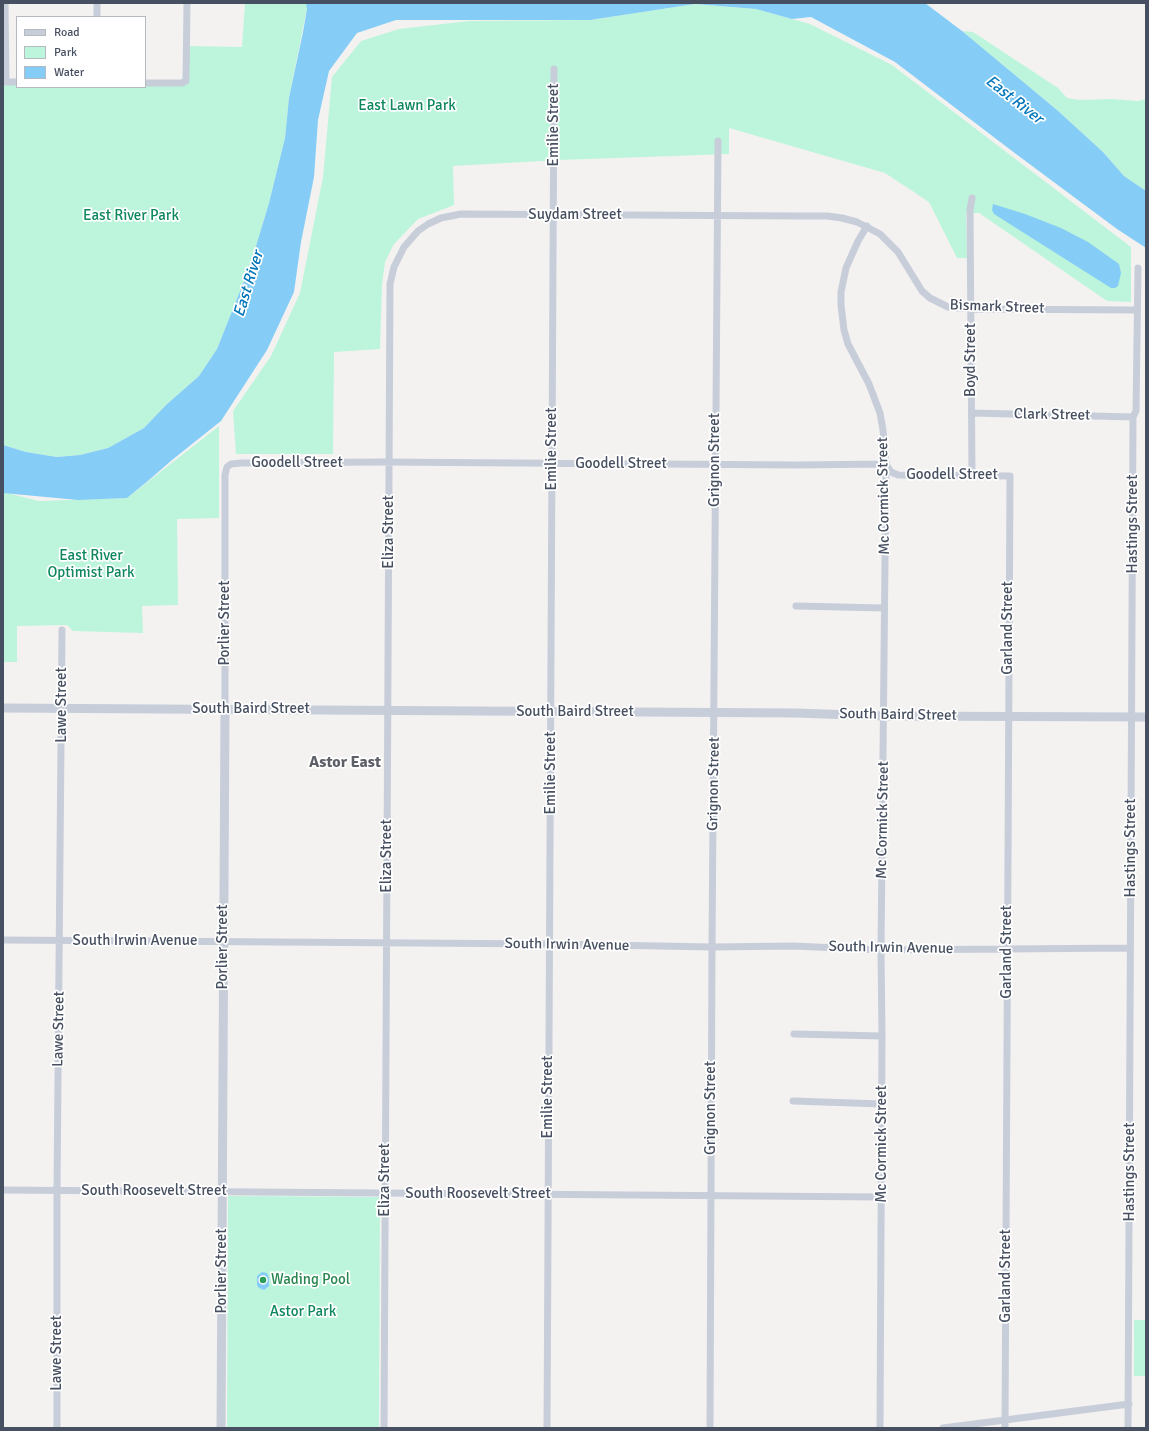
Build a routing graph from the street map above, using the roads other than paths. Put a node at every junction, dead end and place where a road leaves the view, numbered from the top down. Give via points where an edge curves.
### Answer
1 (5, 3) edge
2 (97, 3) edge
3 (186, 3) edge
4 (97, 16) edge
5 (554, 69) dead end
6 (4, 82) edge
7 (16, 82) edge
8 (146, 83) edge
9 (718, 141) dead end
10 (972, 198) dead end
11 (554, 215) junction
12 (717, 216) junction
13 (798, 216) joint
14 (867, 226) junction
15 (1138, 268) dead end
16 (390, 284) joint
17 (971, 309) junction
18 (1137, 310) junction
19 (972, 413) junction
20 (1133, 418) junction
21 (389, 462) junction
22 (552, 463) junction
23 (715, 464) junction
24 (886, 464) junction
25 (228, 466) joint
26 (972, 475) junction
27 (1010, 476) joint
28 (796, 606) dead end
29 (884, 608) junction
30 (62, 630) dead end
31 (3, 708) edge
32 (62, 708) junction
33 (225, 709) junction
34 (388, 710) junction
35 (551, 712) junction
36 (714, 713) junction
37 (884, 716) junction
38 (1008, 716) junction
39 (1131, 717) junction
40 (1146, 717) edge
41 (3, 940) edge
42 (60, 940) junction
43 (223, 942) junction
44 (386, 943) junction
45 (550, 944) junction
46 (712, 947) junction
47 (1007, 948) junction
48 (1130, 948) junction
49 (881, 950) junction
50 (794, 1034) dead end
51 (882, 1036) junction
52 (793, 1101) dead end
53 (882, 1104) junction
54 (3, 1190) edge
55 (57, 1190) junction
56 (222, 1191) junction
57 (385, 1193) junction
58 (548, 1194) junction
59 (711, 1195) junction
60 (882, 1197) junction
61 (1129, 1404) junction
62 (1005, 1419) junction
63 (58, 1428) edge
64 (221, 1428) edge
65 (384, 1428) edge
66 (547, 1428) edge
67 (710, 1428) edge
68 (880, 1428) edge
69 (944, 1428) edge
70 (1005, 1428) edge
71 (1128, 1428) edge

1 - 6 street
2 - 4 street
3 - 8 street via 185,82
5 - 11 street, Emilie Street
6 - 7 street
9 - 12 street, Grignon Street
10 - 17 street, Boyd Street
11 - 12 street, Suydam Street
11 - 16 street, Suydam Street via 460,214 441,218 418,231 404,247 394,267
11 - 22 street, Emilie Street
12 - 13 street, Suydam Street
12 - 23 street, Grignon Street
13 - 14 street, Bismark Street via 842,218
14 - 17 street, Bismark Street via 880,234 898,252 917,284 930,298 948,307
14 - 24 street, Mc Cormick Street via 846,268 841,305 848,344 869,384 880,414
15 - 18 street, Hastings Street
16 - 21 street, Eliza Street
17 - 18 street, Bismark Street
17 - 19 street, Boyd Street
18 - 20 street, Hastings Street via 1136,411
19 - 20 street, Clark Street
19 - 26 street, Boyd Street
20 - 39 street, Hastings Street
21 - 22 street, Goodell Street
21 - 25 street, Goodell Street via 235,463
21 - 34 street, Eliza Street
22 - 23 street, Goodell Street
22 - 35 street, Emilie Street
23 - 24 street, Goodell Street
23 - 36 street, Grignon Street
24 - 26 street, Goodell Street via 891,472 898,475
24 - 29 street, Mc Cormick Street
25 - 33 street, Porlier Street via 225,475
26 - 27 street, Goodell Street
27 - 38 street, Garland Street
28 - 29 street
29 - 37 street, Mc Cormick Street
30 - 32 street, Lawe Street
31 - 32 street, South Baird Street
32 - 33 street, South Baird Street
32 - 42 street, Lawe Street
33 - 34 street, South Baird Street
33 - 43 street, Porlier Street
34 - 35 street, South Baird Street
34 - 44 street, Eliza Street
35 - 36 street, South Baird Street
35 - 45 street, Emilie Street
36 - 37 street, South Baird Street
36 - 46 street, Grignon Street
37 - 38 street, South Baird Street
37 - 49 street, Mc Cormick Street
38 - 39 street, South Baird Street
38 - 47 street, Garland Street
39 - 40 street, South Baird Street
39 - 48 street, Hastings Street
41 - 42 street, South Irwin Avenue
42 - 43 street, South Irwin Avenue
42 - 55 street, Lawe Street
43 - 44 street, South Irwin Avenue
43 - 56 street, Porlier Street
44 - 45 street, South Irwin Avenue
44 - 57 street, Eliza Street
45 - 46 street, South Irwin Avenue
45 - 58 street, Emilie Street
46 - 49 street, South Irwin Avenue via 794,946
46 - 59 street, Grignon Street
47 - 48 street, South Irwin Avenue
47 - 49 street, South Irwin Avenue
47 - 62 street, Garland Street
48 - 61 street, Hastings Street
49 - 51 street, Mc Cormick Street
50 - 51 street
51 - 53 street, Mc Cormick Street
52 - 53 street
53 - 60 street, Mc Cormick Street
54 - 55 street, South Roosevelt Street
55 - 56 street, South Roosevelt Street
55 - 63 street, Lawe Street
56 - 57 street, South Roosevelt Street
56 - 64 street, Porlier Street
57 - 58 street, South Roosevelt Street
57 - 65 street, Eliza Street
58 - 59 street, South Roosevelt Street
58 - 66 street, Emilie Street
59 - 60 street, South Roosevelt Street
59 - 67 street, Grignon Street
60 - 68 street, Mc Cormick Street
61 - 62 street
61 - 71 street, Hastings Street
62 - 69 street
62 - 70 street, Garland Street

